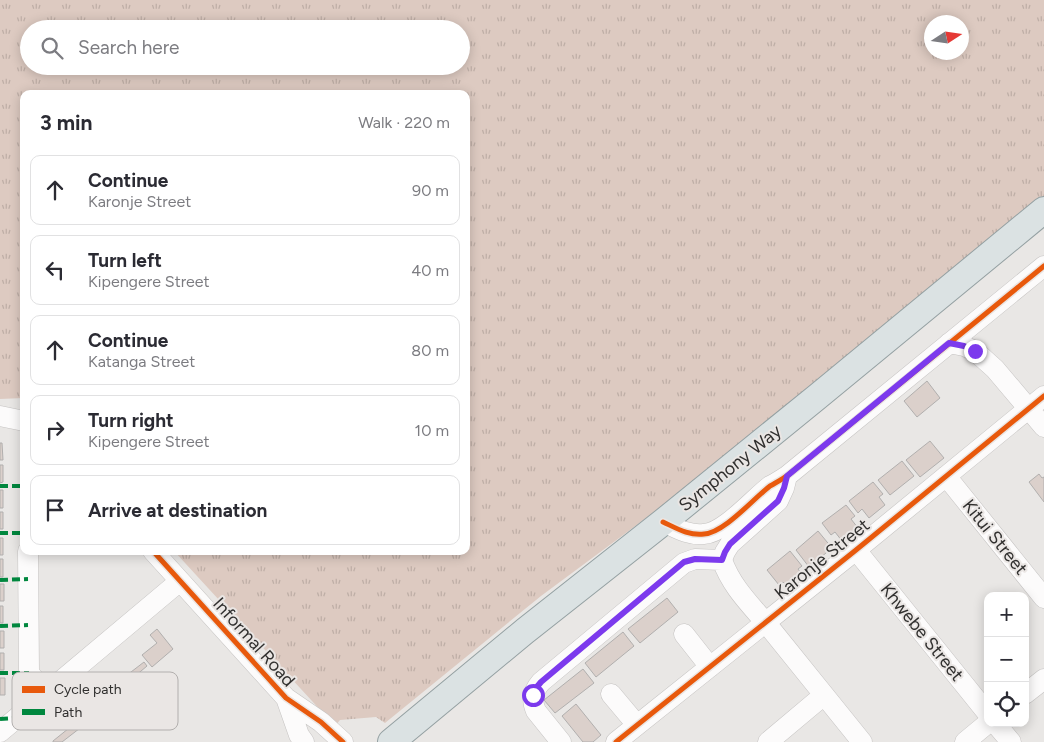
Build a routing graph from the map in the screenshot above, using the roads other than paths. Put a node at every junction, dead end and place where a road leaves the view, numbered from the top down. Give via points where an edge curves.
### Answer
1 (1044, 210) edge
2 (1044, 266) edge
3 (980, 318) junction
4 (949, 343) junction
5 (995, 369) junction
6 (1036, 402) edge
7 (0, 416) edge
8 (20, 420) edge
9 (1044, 427) edge
10 (787, 476) junction
11 (946, 476) junction
12 (663, 522) junction
13 (856, 550) junction
14 (28, 555) edge
15 (157, 555) edge
16 (722, 560) junction
17 (180, 581) junction
18 (1044, 598) edge
19 (766, 622) junction
20 (684, 634) dead end
21 (710, 667) junction
22 (29, 672) edge
23 (71, 672) edge
24 (1044, 679) edge
25 (1029, 691) edge
26 (611, 694) dead end
27 (824, 695) junction
28 (286, 698) junction
29 (984, 709) edge
30 (12, 722) edge
31 (637, 725) junction
32 (984, 726) edge
33 (999, 727) edge
34 (0, 732) edge
35 (304, 742) edge
36 (344, 742) edge
37 (391, 742) edge
38 (561, 742) edge
39 (616, 742) edge
40 (768, 742) edge
41 (862, 742) edge
42 (965, 742) edge
43 (1011, 742) edge

1 - 12 main road, Symphony Way
2 - 3 street
3 - 4 street
3 - 5 street via 978,340
4 - 5 street via 969,347
4 - 10 street
5 - 6 street
6 - 9 street
6 - 11 street, Karonje Street
7 - 8 street
10 - 12 street via 715,531 693,534
10 - 16 street via 778,501 730,544
11 - 13 street, Karonje Street
11 - 18 street, Kitui Street
12 - 37 main road, Symphony Way
13 - 19 street, Karonje Street
13 - 29 street, Khwebe Street
14 - 22 street
15 - 17 street, Informal Road
16 - 19 street via 731,580
16 - 38 street via 684,562 541,682 533,695 534,706
17 - 23 street
17 - 28 street, Informal Road
19 - 21 street, Karonje Street
19 - 27 street
20 - 21 street
21 - 31 street, Karonje Street
24 - 25 street
26 - 31 street
27 - 40 street
27 - 41 street
28 - 35 street, Informal Road
28 - 36 street, Informal Road
30 - 34 street
31 - 39 street, Karonje Street
32 - 42 street
33 - 43 street

